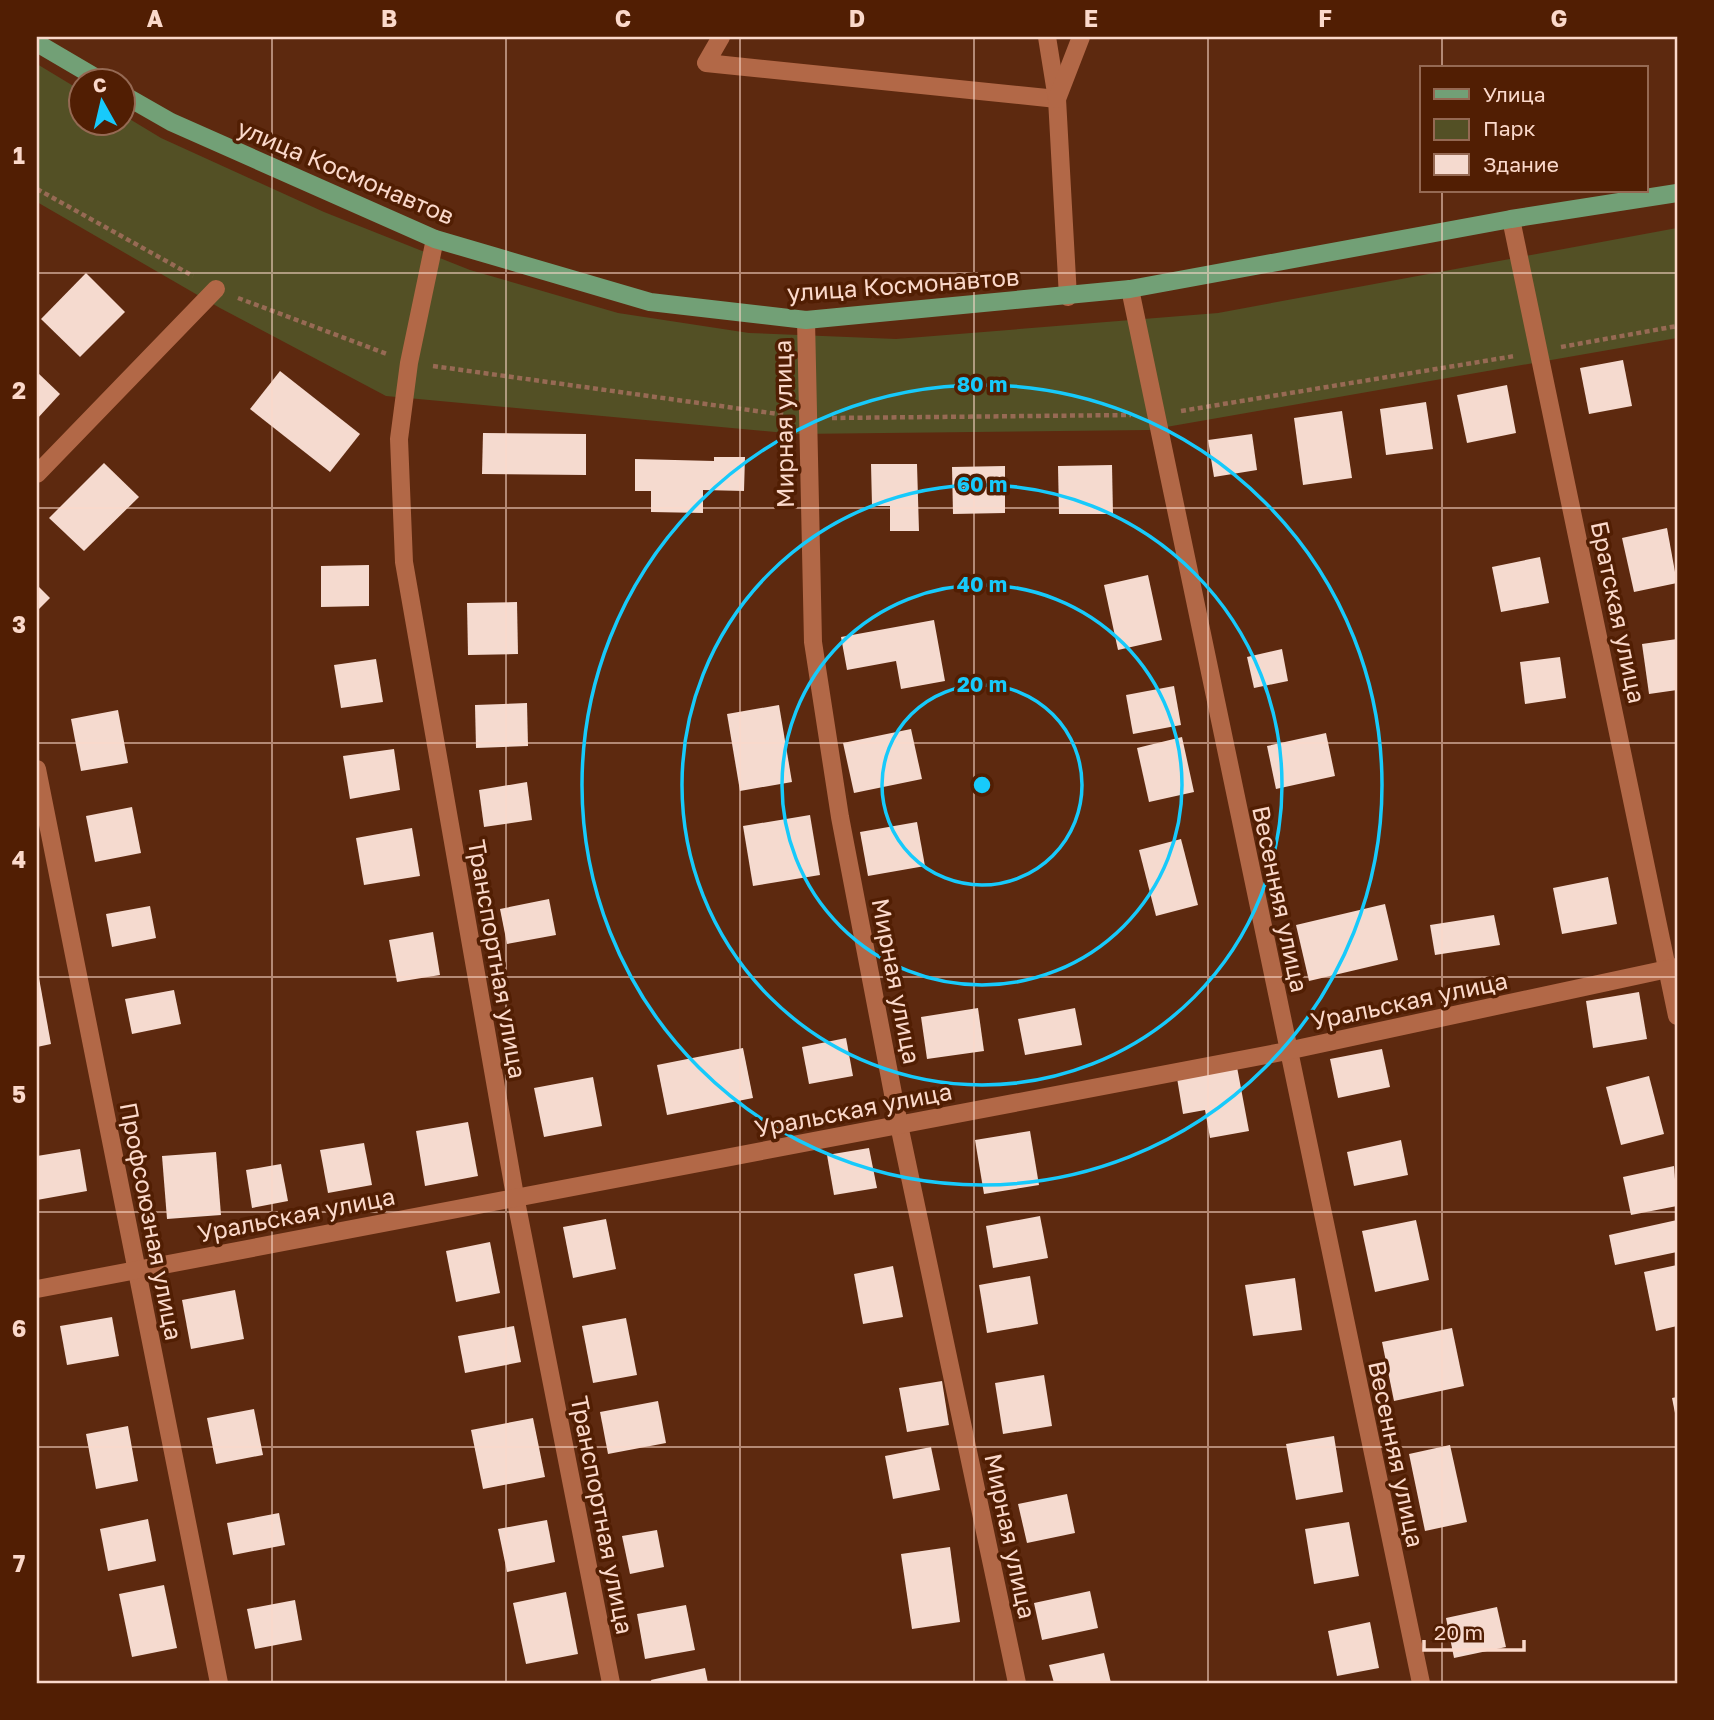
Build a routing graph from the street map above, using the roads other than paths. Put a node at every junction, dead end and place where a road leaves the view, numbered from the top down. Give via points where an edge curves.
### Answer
1 (721, 37) edge
2 (1047, 37) edge
3 (1081, 37) edge
4 (37, 43) edge
5 (76, 66) edge
6 (1057, 99) junction
7 (136, 102) edge
8 (1677, 193) edge
9 (1511, 219) junction
10 (435, 239) junction
11 (216, 289) road end
12 (1130, 289) junction
13 (1068, 298) junction
14 (806, 320) junction
15 (37, 474) edge
16 (37, 769) edge
17 (1672, 968) edge
18 (1677, 1016) edge
19 (1287, 1051) junction
20 (900, 1125) junction
21 (515, 1196) junction
22 (137, 1270) junction
23 (37, 1289) edge
24 (219, 1683) edge
25 (611, 1683) edge
26 (1017, 1683) edge
27 (1420, 1683) edge

1 - 6 street via 706,63
2 - 6 street
3 - 6 street
4 - 5 main road
6 - 13 street
7 - 10 main road, улица Космонавтов via 171,122
8 - 9 main road, улица Космонавтов
9 - 12 main road, улица Космонавтов
9 - 17 street, Братская улица
10 - 14 main road, улица Космонавтов via 650,302
10 - 21 street, Транспортная улица via 409,363 399,439 404,562
11 - 15 street
12 - 13 main road, улица Космонавтов
12 - 19 street, Весенняя улица
13 - 14 main road, улица Космонавтов
14 - 20 street, Мирная улица via 813,642 840,817
16 - 22 street, Профсоюзная улица
17 - 18 street, Братская улица
17 - 19 street, Уральская улица
19 - 20 street, Уральская улица
19 - 27 street, Весенняя улица
20 - 21 street, Уральская улица
20 - 26 street, Мирная улица
21 - 22 street, Уральская улица
21 - 25 street, Транспортная улица
22 - 23 street, Уральская улица
22 - 24 street, Профсоюзная улица

